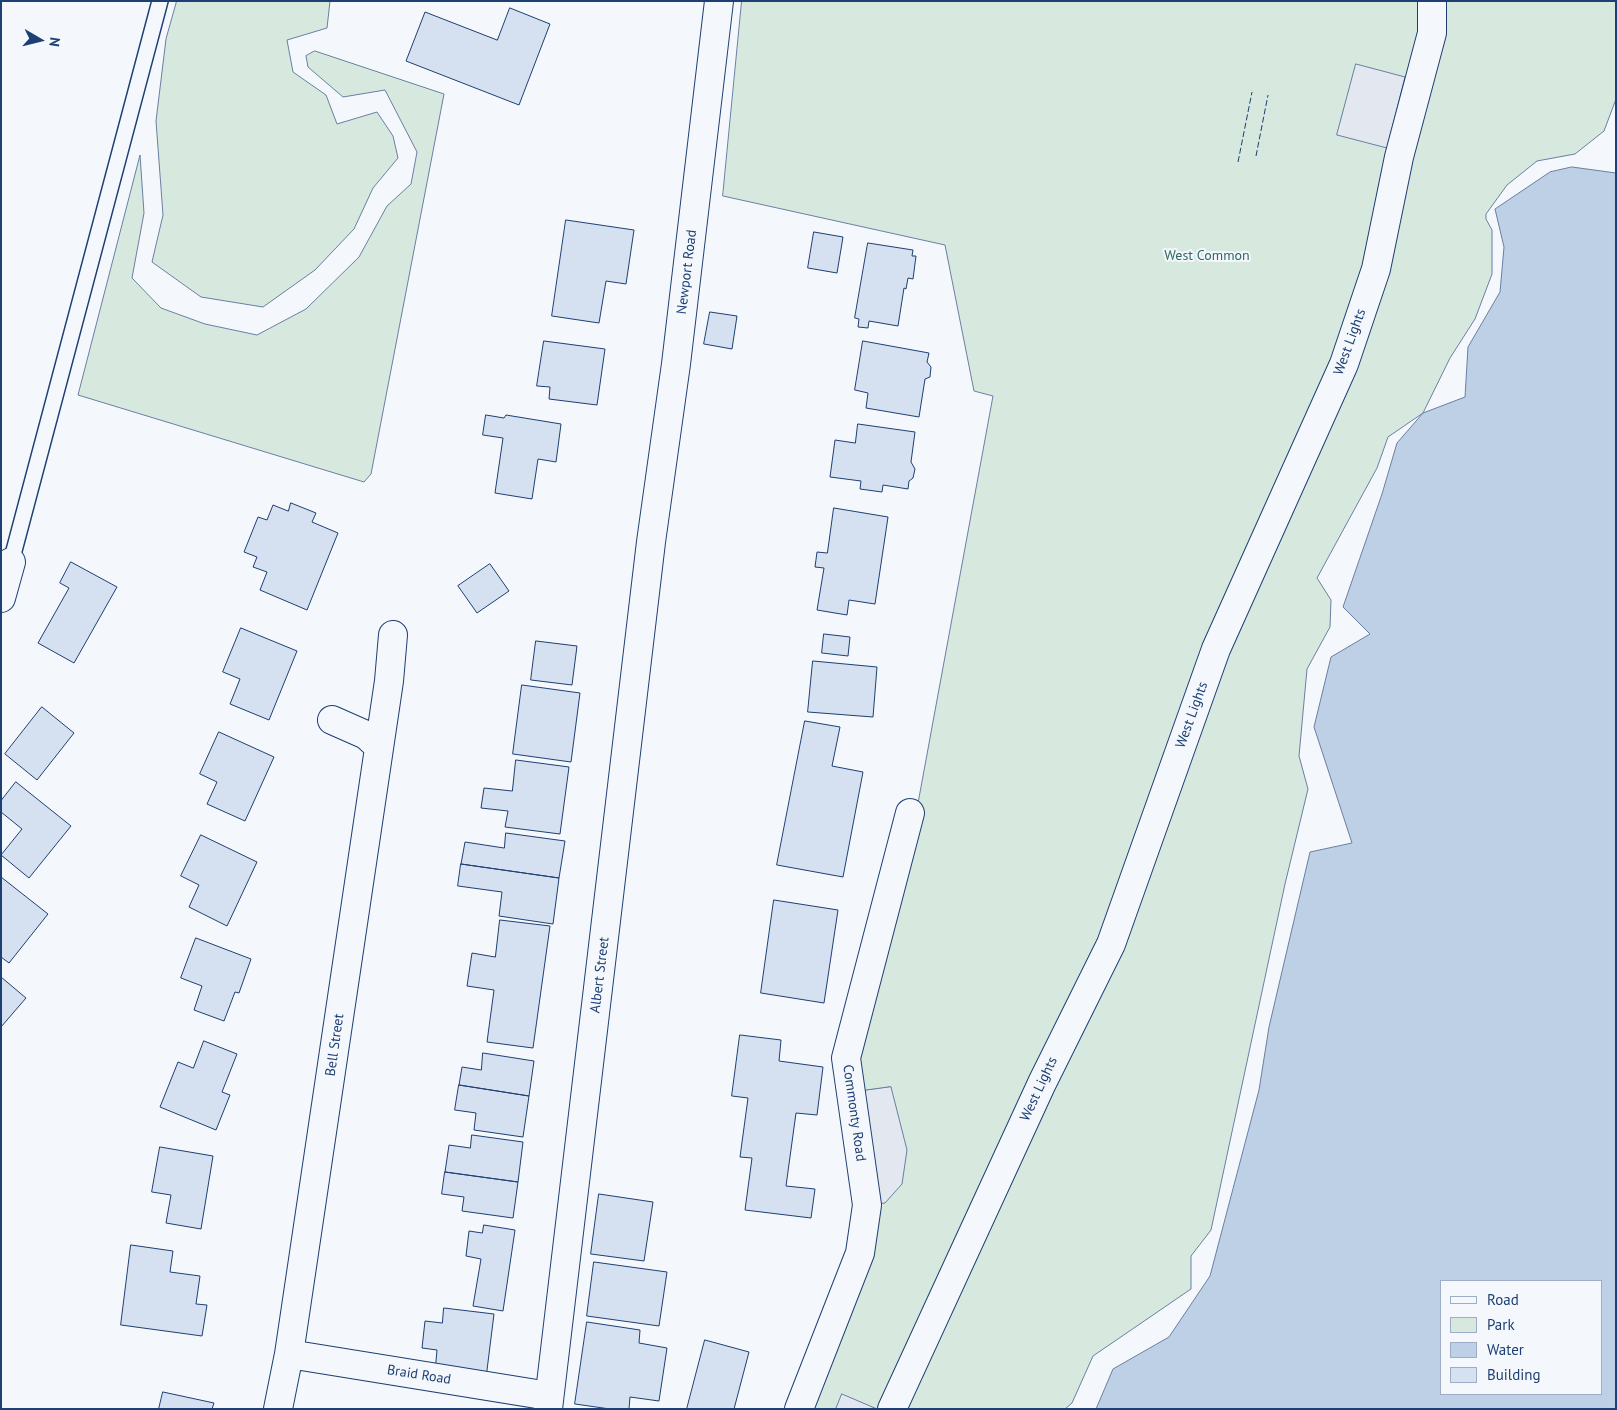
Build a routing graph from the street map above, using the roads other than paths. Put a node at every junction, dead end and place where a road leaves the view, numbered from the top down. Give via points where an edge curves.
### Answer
1 (160, 1) edge
2 (719, 1) edge
3 (1432, 1) edge
4 (651, 542) joint
5 (11, 562) joint
6 (1, 598) edge
7 (393, 635) dead end
8 (332, 720) dead end
9 (379, 746) junction
10 (910, 812) dead end
11 (289, 1354) junction
12 (548, 1403) edge
13 (278, 1409) edge
14 (800, 1409) edge
15 (892, 1409) edge

1 - 5 lane
2 - 4 street, Newport Road
3 - 15 street, West Lights via 1432,33 1398,157 1376,270 1344,364 1216,649 1110,944 1042,1082
4 - 12 street, Albert Street
5 - 6 street
7 - 9 street, Bell Street
8 - 9 street via 366,735
9 - 11 street, Bell Street
10 - 14 street, Commonty Road via 846,1058 867,1205 860,1253
11 - 12 street, Braid Road
11 - 13 street, Bell Street

